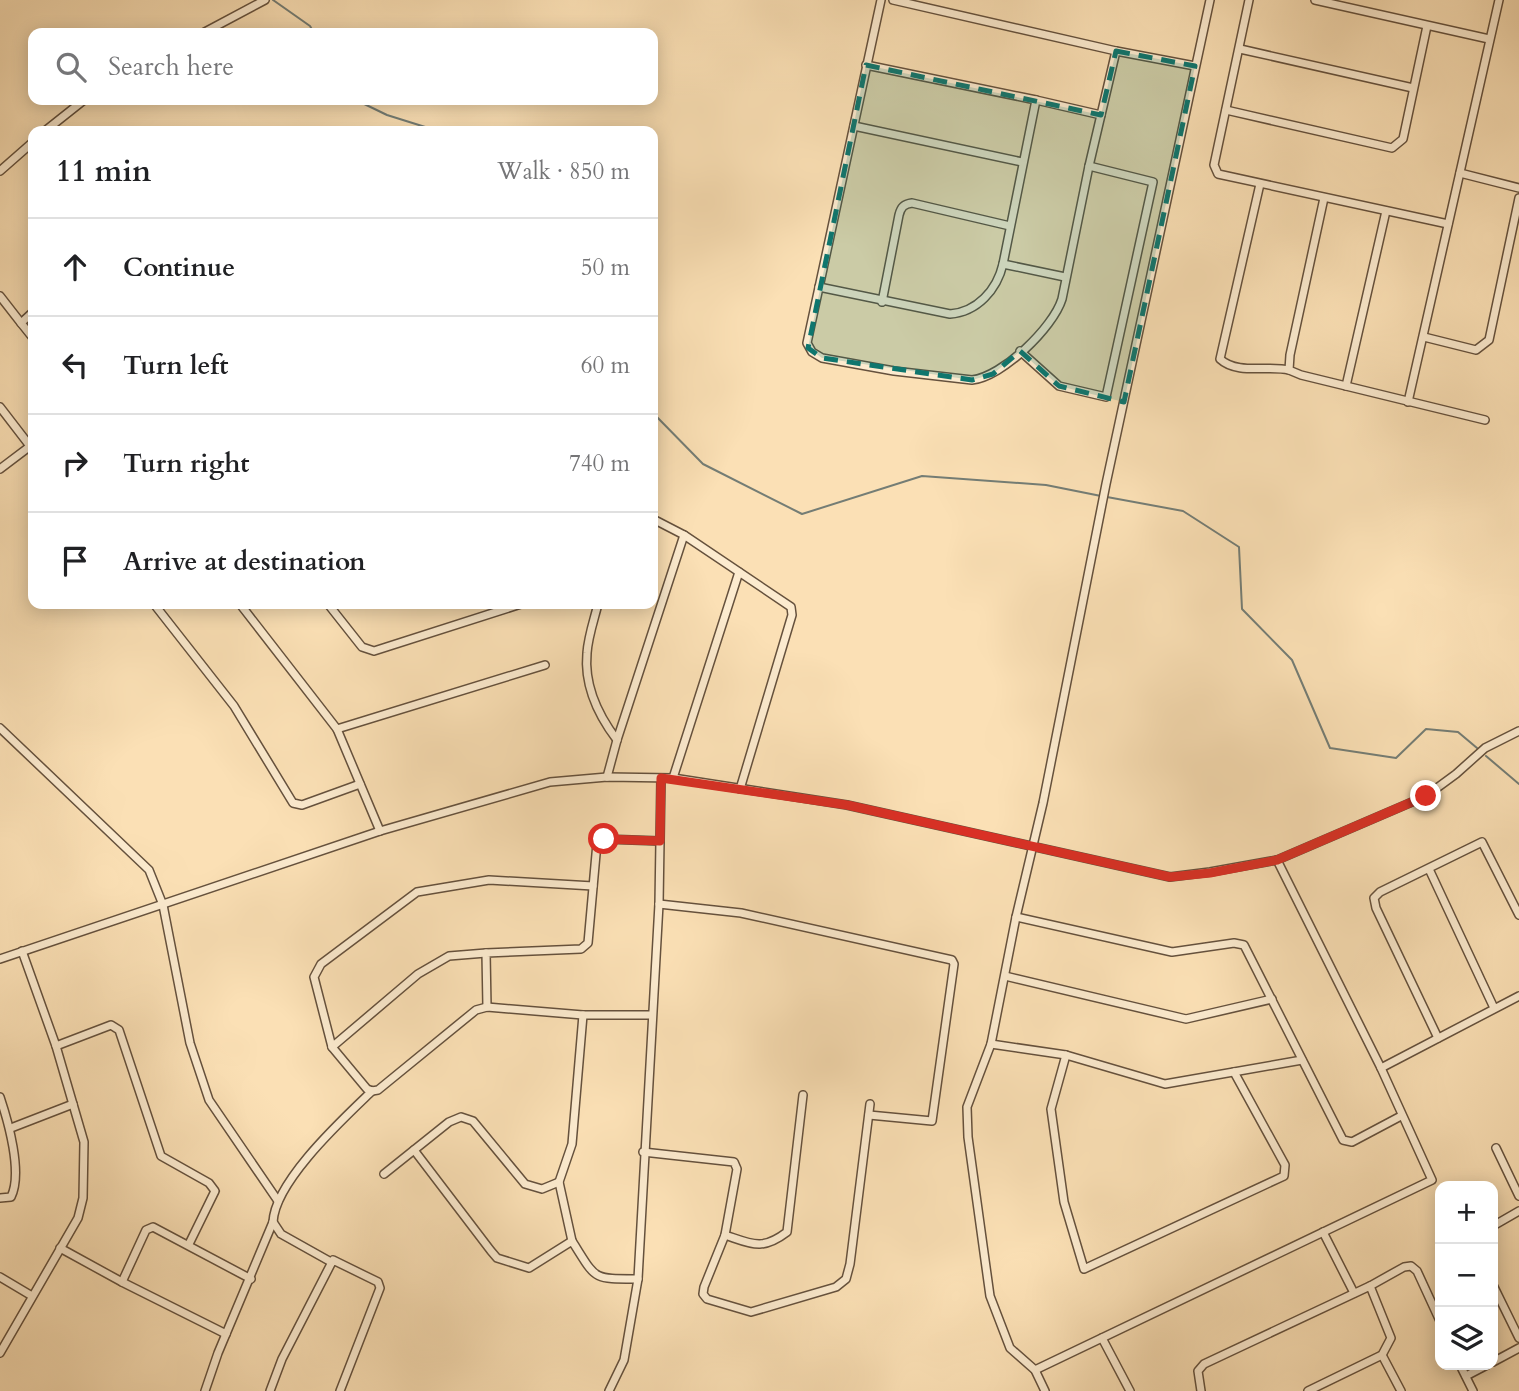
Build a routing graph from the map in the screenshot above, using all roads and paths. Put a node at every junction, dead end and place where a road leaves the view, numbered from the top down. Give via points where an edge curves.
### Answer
1 (265, 0) edge
2 (881, 0) edge
3 (893, 0) edge
4 (1210, 0) edge
5 (1249, 0) edge
6 (1315, 0) edge
7 (1499, 0) edge
8 (1427, 26) junction
9 (212, 28) edge
10 (1489, 39) junction
11 (1240, 49) junction
12 (1116, 51) junction
13 (866, 65) junction
14 (1195, 66) junction
15 (1413, 88) junction
16 (1036, 100) junction
17 (78, 105) edge
18 (1226, 110) junction
19 (1101, 115) junction
20 (51, 126) edge
21 (854, 126) junction
22 (28, 146) edge
23 (1022, 162) junction
24 (1089, 166) junction
25 (0, 170) edge
26 (1460, 173) junction
27 (1260, 184) junction
28 (1519, 188) edge
29 (1324, 198) junction
30 (1519, 198) edge
31 (1385, 211) junction
32 (1448, 224) junction
33 (1010, 226) junction
34 (1509, 244) junction
35 (1519, 246) edge
36 (1003, 264) junction
37 (1065, 277) junction
38 (819, 287) junction
39 (0, 296) edge
40 (882, 302) junction
41 (28, 317) edge
42 (21, 323) junction
43 (28, 332) edge
44 (1424, 337) junction
45 (1020, 351) junction
46 (1289, 370) junction
47 (1346, 386) junction
48 (1106, 397) junction
49 (1124, 402) junction
50 (1408, 402) junction
51 (0, 407) edge
52 (1485, 420) dead end
53 (28, 440) edge
54 (28, 448) edge
55 (0, 469) edge
56 (658, 522) edge
57 (684, 535) junction
58 (739, 572) junction
59 (158, 609) edge
60 (244, 609) edge
61 (332, 609) edge
62 (505, 609) edge
63 (597, 609) edge
64 (545, 665) dead end
65 (0, 728) edge
66 (337, 729) junction
67 (1519, 731) edge
68 (617, 740) junction
69 (607, 777) junction
70 (661, 778) junction
71 (673, 778) junction
72 (360, 784) junction
73 (740, 789) junction
74 (380, 831) junction
75 (660, 841) junction
76 (1032, 844) junction
77 (1277, 860) junction
78 (1429, 869) junction
79 (593, 886) junction
80 (659, 904) junction
81 (163, 905) junction
82 (1519, 915) edge
83 (1016, 917) junction
84 (22, 951) junction
85 (486, 953) junction
86 (0, 959) edge
87 (1005, 976) junction
88 (1519, 996) edge
89 (1272, 999) junction
90 (487, 1007) junction
91 (1494, 1008) junction
92 (583, 1015) junction
93 (652, 1015) junction
94 (1438, 1038) junction
95 (991, 1044) junction
96 (56, 1046) junction
97 (332, 1047) junction
98 (1066, 1055) junction
99 (1302, 1060) junction
100 (1381, 1068) junction
101 (1234, 1072) junction
102 (372, 1091) junction
103 (803, 1095) dead end
104 (0, 1097) edge
105 (73, 1104) junction
106 (870, 1104) dead end
107 (869, 1115) junction
108 (1401, 1116) junction
109 (11, 1128) junction
110 (1496, 1149) dead end
111 (414, 1150) junction
112 (643, 1152) junction
113 (384, 1174) dead end
114 (559, 1181) junction
115 (1519, 1196) edge
116 (0, 1198) edge
117 (278, 1201) junction
118 (1519, 1211) edge
119 (273, 1222) junction
120 (1498, 1223) edge
121 (1323, 1231) junction
122 (725, 1235) junction
123 (572, 1241) junction
124 (188, 1244) junction
125 (60, 1248) junction
126 (331, 1262) junction
127 (0, 1277) edge
128 (251, 1279) junction
129 (638, 1279) junction
130 (122, 1282) junction
131 (1370, 1286) junction
132 (1353, 1293) junction
133 (1498, 1295) edge
134 (32, 1296) junction
135 (1435, 1310) edge
136 (226, 1334) junction
137 (1102, 1338) junction
138 (1519, 1338) edge
139 (1519, 1348) edge
140 (0, 1353) edge
141 (1382, 1355) junction
142 (1498, 1359) edge
143 (1035, 1370) junction
144 (1463, 1370) edge
145 (1477, 1370) edge
146 (1466, 1376) junction
147 (205, 1391) edge
148 (270, 1391) edge
149 (340, 1391) edge
150 (609, 1391) edge
151 (1045, 1391) edge
152 (1130, 1391) edge
153 (1201, 1391) edge
154 (1308, 1391) edge
155 (1401, 1391) edge
156 (1473, 1391) edge

1 - 9 street
2 - 13 street
3 - 12 street
4 - 14 street
5 - 11 street
6 - 8 street
7 - 10 street
8 - 10 street
8 - 15 street
10 - 26 street
11 - 15 street
11 - 18 street
12 - 14 street
12 - 19 street
13 - 16 street
13 - 21 street
14 - 49 street
15 - 18 street via 1403,139 1392,148
16 - 19 street
16 - 23 street
17 - 20 street
18 - 27 street via 1215,170 1222,176
19 - 24 street
21 - 23 street
21 - 38 street
22 - 25 street
23 - 33 street
24 - 37 street
24 - 48 street via 1153,182
26 - 28 street
26 - 32 street
27 - 29 street
27 - 46 street via 1220,359 1252,369
29 - 31 street
29 - 46 street
30 - 34 street
31 - 32 street
31 - 47 street
32 - 44 street
33 - 36 street
33 - 40 street via 912,203 902,206
34 - 35 street
34 - 44 street via 1486,344 1476,349
36 - 37 street
36 - 40 street via 991,291 963,313
37 - 45 street via 1058,312
38 - 40 street
38 - 45 street via 807,343 822,358 972,380 993,374
39 - 42 street
41 - 42 street
42 - 43 street
44 - 50 street
45 - 48 street via 1059,386
46 - 47 street
47 - 50 street
48 - 49 street
49 - 76 street
50 - 52 street
51 - 53 street
54 - 55 street
56 - 57 street
57 - 58 street
57 - 68 street
58 - 71 street
58 - 73 street via 791,607 792,615
59 - 72 street via 234,706 293,803 302,805
60 - 66 street
61 - 62 street via 362,647 374,651
63 - 68 street via 587,654 592,697
64 - 66 street
65 - 81 street via 149,870
66 - 72 street
67 - 77 street via 1485,748 1426,796
68 - 69 street
69 - 70 street
69 - 74 street via 550,782
70 - 71 street
70 - 75 street
71 - 73 street
72 - 74 street
73 - 76 street via 847,805
74 - 81 street
75 - 79 street via 604,839 597,843
75 - 80 street
76 - 77 street via 1170,877
76 - 83 street
77 - 100 street
78 - 82 street via 1482,842
78 - 91 street
78 - 94 street via 1374,898
79 - 85 street via 588,943 581,950
79 - 97 street via 489,880 417,892 316,970 316,988
80 - 93 street
80 - 107 street via 741,913 952,960 933,1121
81 - 84 street
81 - 117 street via 190,1044 209,1100
83 - 87 street
83 - 89 street via 1172,952 1239,943
84 - 86 street
84 - 96 street
85 - 90 street
85 - 97 street via 449,956 418,974
87 - 89 street via 1186,1020
87 - 95 street
88 - 91 street
89 - 99 street
90 - 92 street
90 - 102 street via 476,1010
91 - 94 street
92 - 93 street
92 - 114 street via 572,1144
93 - 112 street
94 - 100 street
95 - 98 street
95 - 143 street via 967,1107 968,1137 990,1296 1010,1348
96 - 105 street
96 - 124 street via 111,1025 120,1030 161,1156 215,1191
97 - 102 street
98 - 101 street via 1165,1084
98 - 101 street via 1051,1109 1064,1202 1084,1269 1284,1175 1285,1165
99 - 101 street
99 - 108 street via 1343,1140 1352,1142
100 - 108 street
102 - 117 street via 335,1126
103 - 122 street via 787,1232 758,1246
104 - 109 street
105 - 109 street
105 - 125 street via 84,1143 83,1198
106 - 107 street
107 - 122 street via 846,1279 836,1287 751,1312 707,1298 704,1287
108 - 121 street via 1432,1180
109 - 116 street via 16,1187 11,1197
110 - 115 street
111 - 113 street
111 - 114 street via 461,1117 473,1121 525,1184 542,1189
111 - 123 street via 498,1258 529,1268
112 - 122 street via 734,1162 737,1168
112 - 129 street
114 - 123 street
117 - 119 street
118 - 120 street
119 - 126 street via 281,1234
119 - 128 street
121 - 132 street
121 - 137 street
123 - 129 street via 597,1276
124 - 128 street
124 - 130 street via 149,1228
125 - 130 street
125 - 134 street
126 - 148 street
126 - 149 street via 336,1260 378,1282 380,1288
127 - 134 street
128 - 136 street
129 - 150 street via 624,1360
130 - 136 street
131 - 132 street
131 - 135 street via 1411,1266
131 - 141 street via 1391,1338
132 - 153 street via 1204,1364 1198,1371
133 - 138 street
134 - 140 street
136 - 147 street
137 - 143 street
137 - 152 street
139 - 142 street
141 - 154 street
141 - 155 street
143 - 151 street
144 - 146 street
145 - 146 street
146 - 156 street

